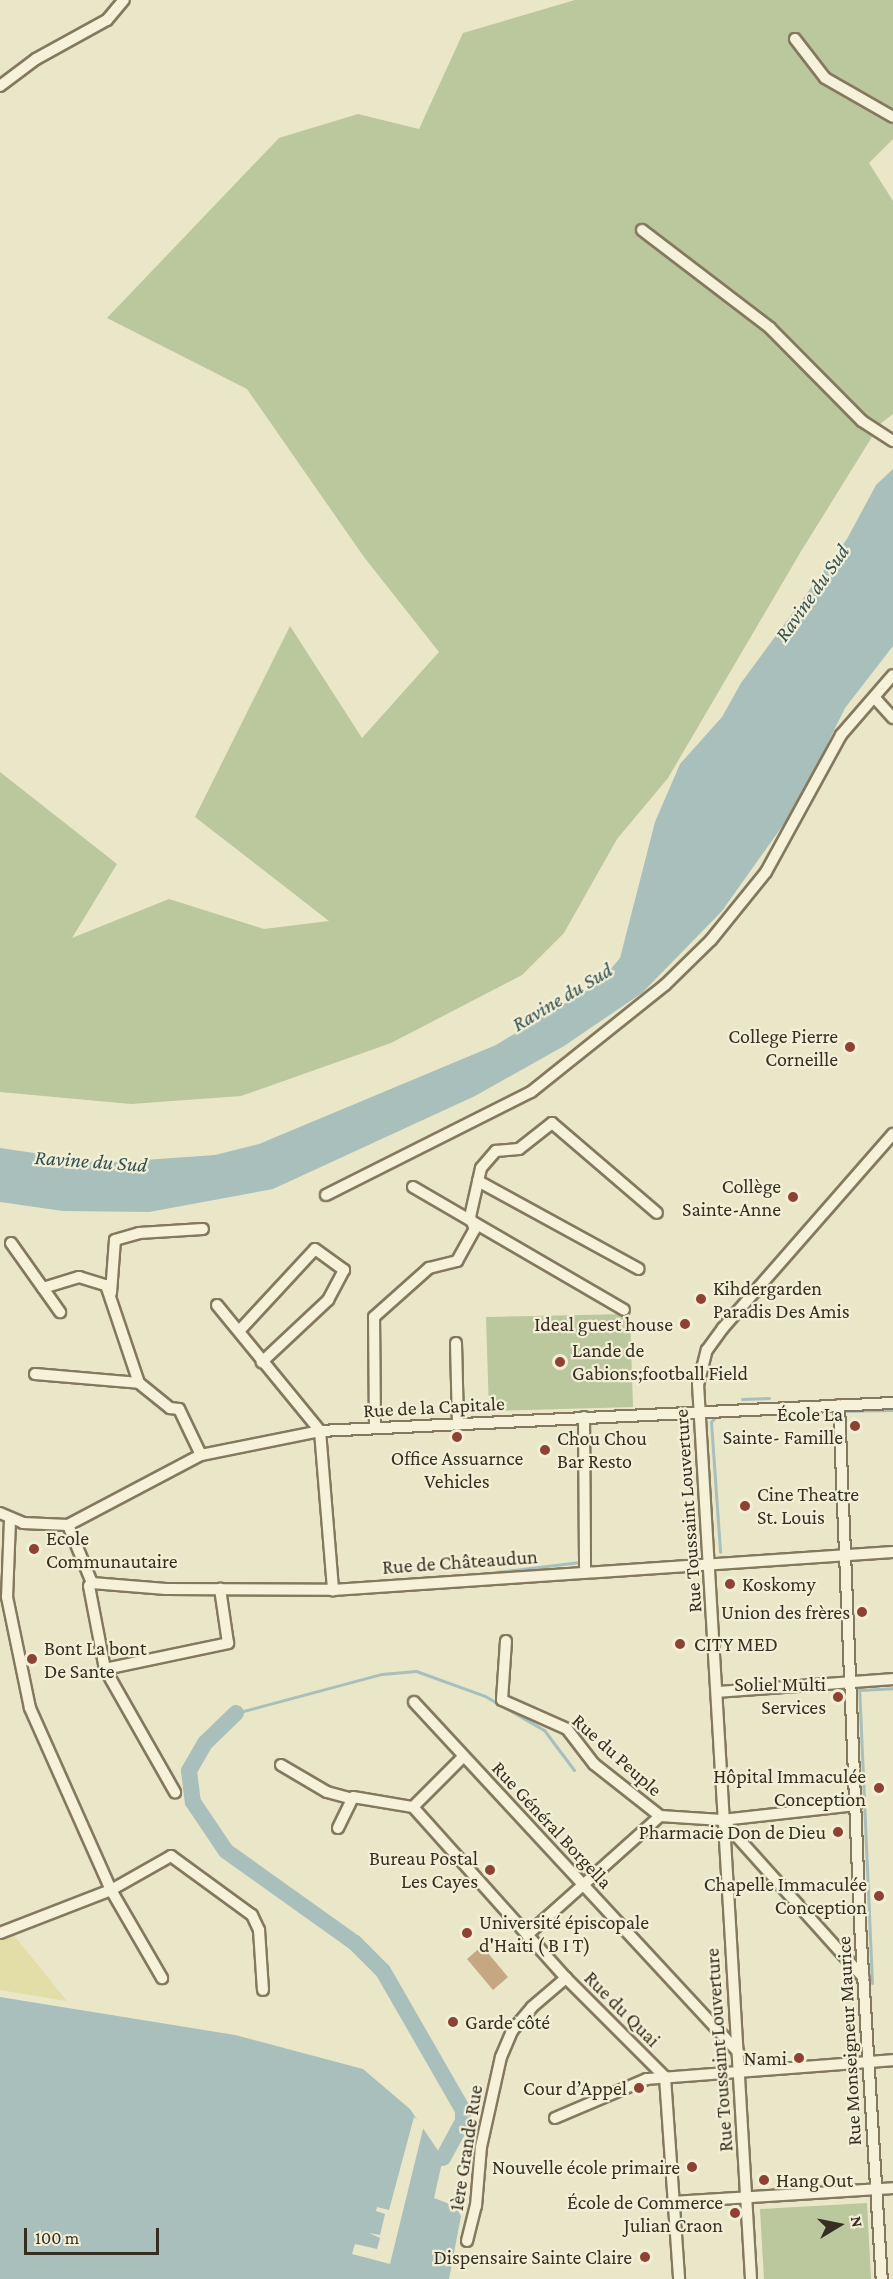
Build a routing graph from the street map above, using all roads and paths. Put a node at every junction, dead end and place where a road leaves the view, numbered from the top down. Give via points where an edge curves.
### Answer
1 (124, 0) edge
2 (795, 39) dead end
3 (0, 86) edge
4 (893, 117) edge
5 (642, 230) dead end
6 (893, 441) edge
7 (893, 675) edge
8 (875, 698) junction
9 (893, 718) edge
10 (893, 1134) edge
11 (478, 1181) junction
12 (413, 1187) dead end
13 (326, 1195) dead end
14 (657, 1213) dead end
15 (471, 1221) junction
16 (203, 1229) dead end
17 (11, 1242) dead end
18 (639, 1269) dead end
19 (43, 1288) junction
20 (111, 1293) junction
21 (217, 1305) dead end
22 (624, 1310) dead end
23 (60, 1312) dead end
24 (240, 1329) junction
25 (456, 1343) dead end
26 (262, 1362) junction
27 (35, 1374) dead end
28 (139, 1383) junction
29 (893, 1403) edge
30 (839, 1405) junction
31 (698, 1411) junction
32 (584, 1417) junction
33 (458, 1423) junction
34 (375, 1428) junction
35 (320, 1431) junction
36 (201, 1455) junction
37 (0, 1513) edge
38 (10, 1520) junction
39 (69, 1525) junction
40 (893, 1552) edge
41 (842, 1556) junction
42 (711, 1566) junction
43 (585, 1571) junction
44 (92, 1583) junction
45 (220, 1589) junction
46 (333, 1590) junction
47 (506, 1641) dead end
48 (105, 1669) junction
49 (893, 1679) edge
50 (849, 1682) junction
51 (717, 1692) junction
52 (414, 1702) dead end
53 (463, 1756) junction
54 (281, 1765) dead end
55 (175, 1792) dead end
56 (350, 1798) junction
57 (856, 1805) junction
58 (413, 1807) junction
59 (660, 1816) junction
60 (722, 1820) junction
61 (338, 1828) dead end
62 (583, 1886) junction
63 (111, 1890) junction
64 (0, 1933) edge
65 (527, 1935) junction
66 (162, 1978) dead end
67 (566, 1978) junction
68 (864, 1978) junction
69 (263, 1990) dead end
70 (738, 2052) junction
71 (893, 2060) edge
72 (868, 2061) junction
73 (739, 2069) junction
74 (665, 2077) junction
75 (555, 2118) dead end
76 (893, 2188) edge
77 (877, 2189) junction
78 (746, 2198) junction
79 (673, 2202) junction
80 (467, 2241) dead end
81 (679, 2279) edge
82 (751, 2279) edge
83 (882, 2279) edge

1 - 3 street via 106,20 36,59
2 - 4 street via 825,78
5 - 6 street via 770,328 862,421
7 - 8 street
8 - 9 street
8 - 13 street via 841,735 766,872 711,940 665,985 531,1092
10 - 31 street, Rue Toussaint Louverture via 707,1350
11 - 14 street via 481,1168 496,1151 519,1149 552,1123
11 - 15 street
11 - 18 street
12 - 15 street
15 - 22 street
15 - 34 street via 475,1229 457,1261 429,1269 374,1317
16 - 20 street via 139,1233 115,1240
17 - 19 street
19 - 20 street via 79,1277 101,1282
19 - 23 street
20 - 28 street
21 - 24 street
24 - 26 street
24 - 26 street via 315,1249 344,1270 328,1300
25 - 33 street
26 - 35 street
27 - 28 street
28 - 36 street via 170,1408 179,1409
29 - 30 street, Rue de la Capitale
30 - 31 street, Rue de la Capitale
30 - 41 street, Rue Monseigneur Maurice
31 - 32 street, Rue de la Capitale
31 - 42 street, Rue Toussaint Louverture
32 - 33 street, Rue de la Capitale
32 - 43 street
33 - 34 street, Rue de la Capitale
34 - 35 street, Rue de la Capitale
35 - 36 street, Rue de la Capitale
35 - 46 street
36 - 39 street, Rue de la Capitale
37 - 38 street
38 - 39 street
38 - 63 street via 7,1597 30,1708
39 - 44 street
40 - 41 street, Rue de Châteaudun
41 - 42 street, Rue de Châteaudun
41 - 50 street, Rue Monseigneur Maurice
42 - 43 street, Rue de Châteaudun
42 - 51 street, Rue Toussaint Louverture
43 - 46 street, Rue de Châteaudun
44 - 45 street, Rue de Châteaudun
44 - 48 street via 89,1586
45 - 46 street, Rue de Châteaudun
45 - 48 street via 228,1643
47 - 59 street, Rue du Peuple via 502,1700 567,1729 594,1764
48 - 55 street
49 - 50 street
50 - 51 street
50 - 57 street, Rue Monseigneur Maurice
51 - 60 street, Rue Toussaint Louverture
52 - 53 street, Rue Général Borgella
53 - 58 street
53 - 62 street, Rue Général Borgella
54 - 56 street via 327,1792
56 - 58 street
56 - 61 street
57 - 60 street, Rue du Peuple
57 - 68 street, Rue Monseigneur Maurice
58 - 65 street, Rue du Quai
59 - 60 street, Rue du Peuple
59 - 62 street
60 - 68 street
60 - 70 street, Rue Toussaint Louverture
62 - 65 street
62 - 70 street, Rue Général Borgella
63 - 64 street
63 - 66 street
63 - 69 street via 171,1856 252,1915 259,1930
65 - 67 street, Rue du Quai
67 - 74 street, Rue du Quai
67 - 80 street, 1ère Grande Rue via 532,2007 512,2031 501,2057 480,2147 476,2206
68 - 72 street, Rue Monseigneur Maurice
70 - 73 street, Rue Toussaint Louverture
71 - 72 street
72 - 73 street
72 - 77 street, Rue Monseigneur Maurice
73 - 74 street
73 - 78 street, Rue Toussaint Louverture
74 - 75 street via 647,2079
74 - 79 street
76 - 77 street
77 - 78 street
77 - 83 street, Rue Monseigneur Maurice
78 - 79 street
78 - 82 street, Rue Toussaint Louverture
79 - 81 street

